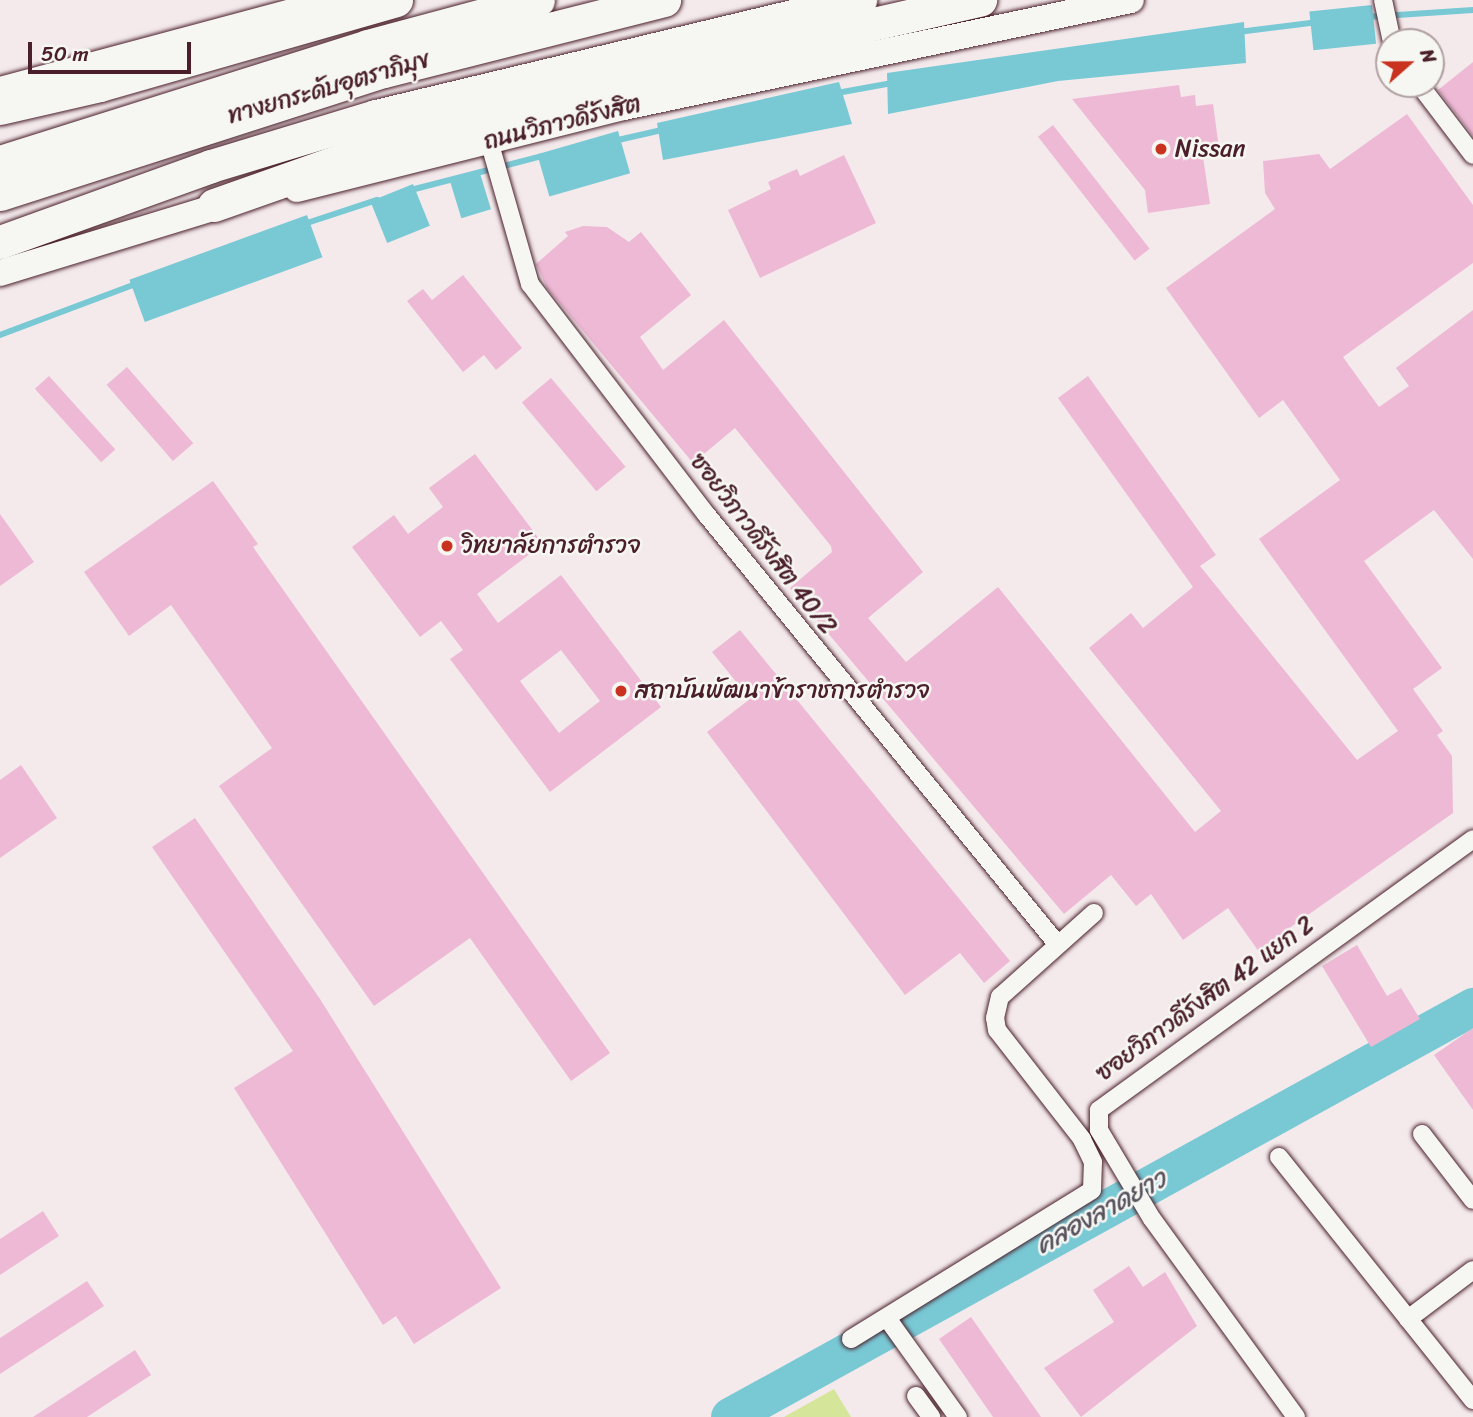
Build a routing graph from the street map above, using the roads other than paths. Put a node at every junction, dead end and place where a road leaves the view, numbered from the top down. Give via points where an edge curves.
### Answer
1 (335, 0) edge
2 (396, 0) edge
3 (518, 0) edge
4 (538, 0) edge
5 (664, 0) edge
6 (860, 0) edge
7 (980, 0) edge
8 (1131, 0) edge
9 (5, 96) edge
10 (1430, 98) edge
11 (0, 146) edge
12 (492, 151) junction
13 (1473, 155) edge
14 (0, 162) edge
15 (0, 194) edge
16 (214, 205) junction
17 (0, 242) edge
18 (0, 273) edge
19 (1473, 838) edge
20 (1094, 913) dead end
21 (1058, 945) junction
22 (1422, 1134) dead end
23 (1279, 1157) dead end
24 (1473, 1200) edge
25 (1473, 1270) edge
26 (1408, 1318) junction
27 (889, 1322) junction
28 (851, 1339) dead end
29 (916, 1396) dead end
30 (1473, 1400) edge
31 (931, 1417) edge
32 (958, 1417) edge
33 (1297, 1417) edge

1 - 9 main road
2 - 9 highway via 100,85
3 - 11 highway via 190,97
4 - 14 highway, ทางยกระดับอุตราภิมุข via 261,79
5 - 15 highway, ทางยกระดับอุตราภิมุข via 384,71
6 - 17 highway via 376,116 211,166
7 - 16 highway via 596,87 393,142
8 - 12 main road, ถนนวิภาวดีรังสิต
10 - 13 street
12 - 16 main road, ถนนวิภาวดีรังสิต
12 - 21 street, ซอยวิภาวดีรังสิต 40/2 via 530,284 706,514
16 - 18 main road, ถนนวิภาวดีรังสิต
19 - 33 street, ซอยวิภาวดีรังสิต 42 แยก 2 via 1103,1103 1098,1130 1133,1190
20 - 21 street
21 - 27 street via 1000,997 995,1018 997,1030 1082,1139 1093,1162 1092,1190
22 - 24 street
23 - 26 street
25 - 26 street
26 - 30 street
27 - 28 street
27 - 32 street
29 - 31 street

